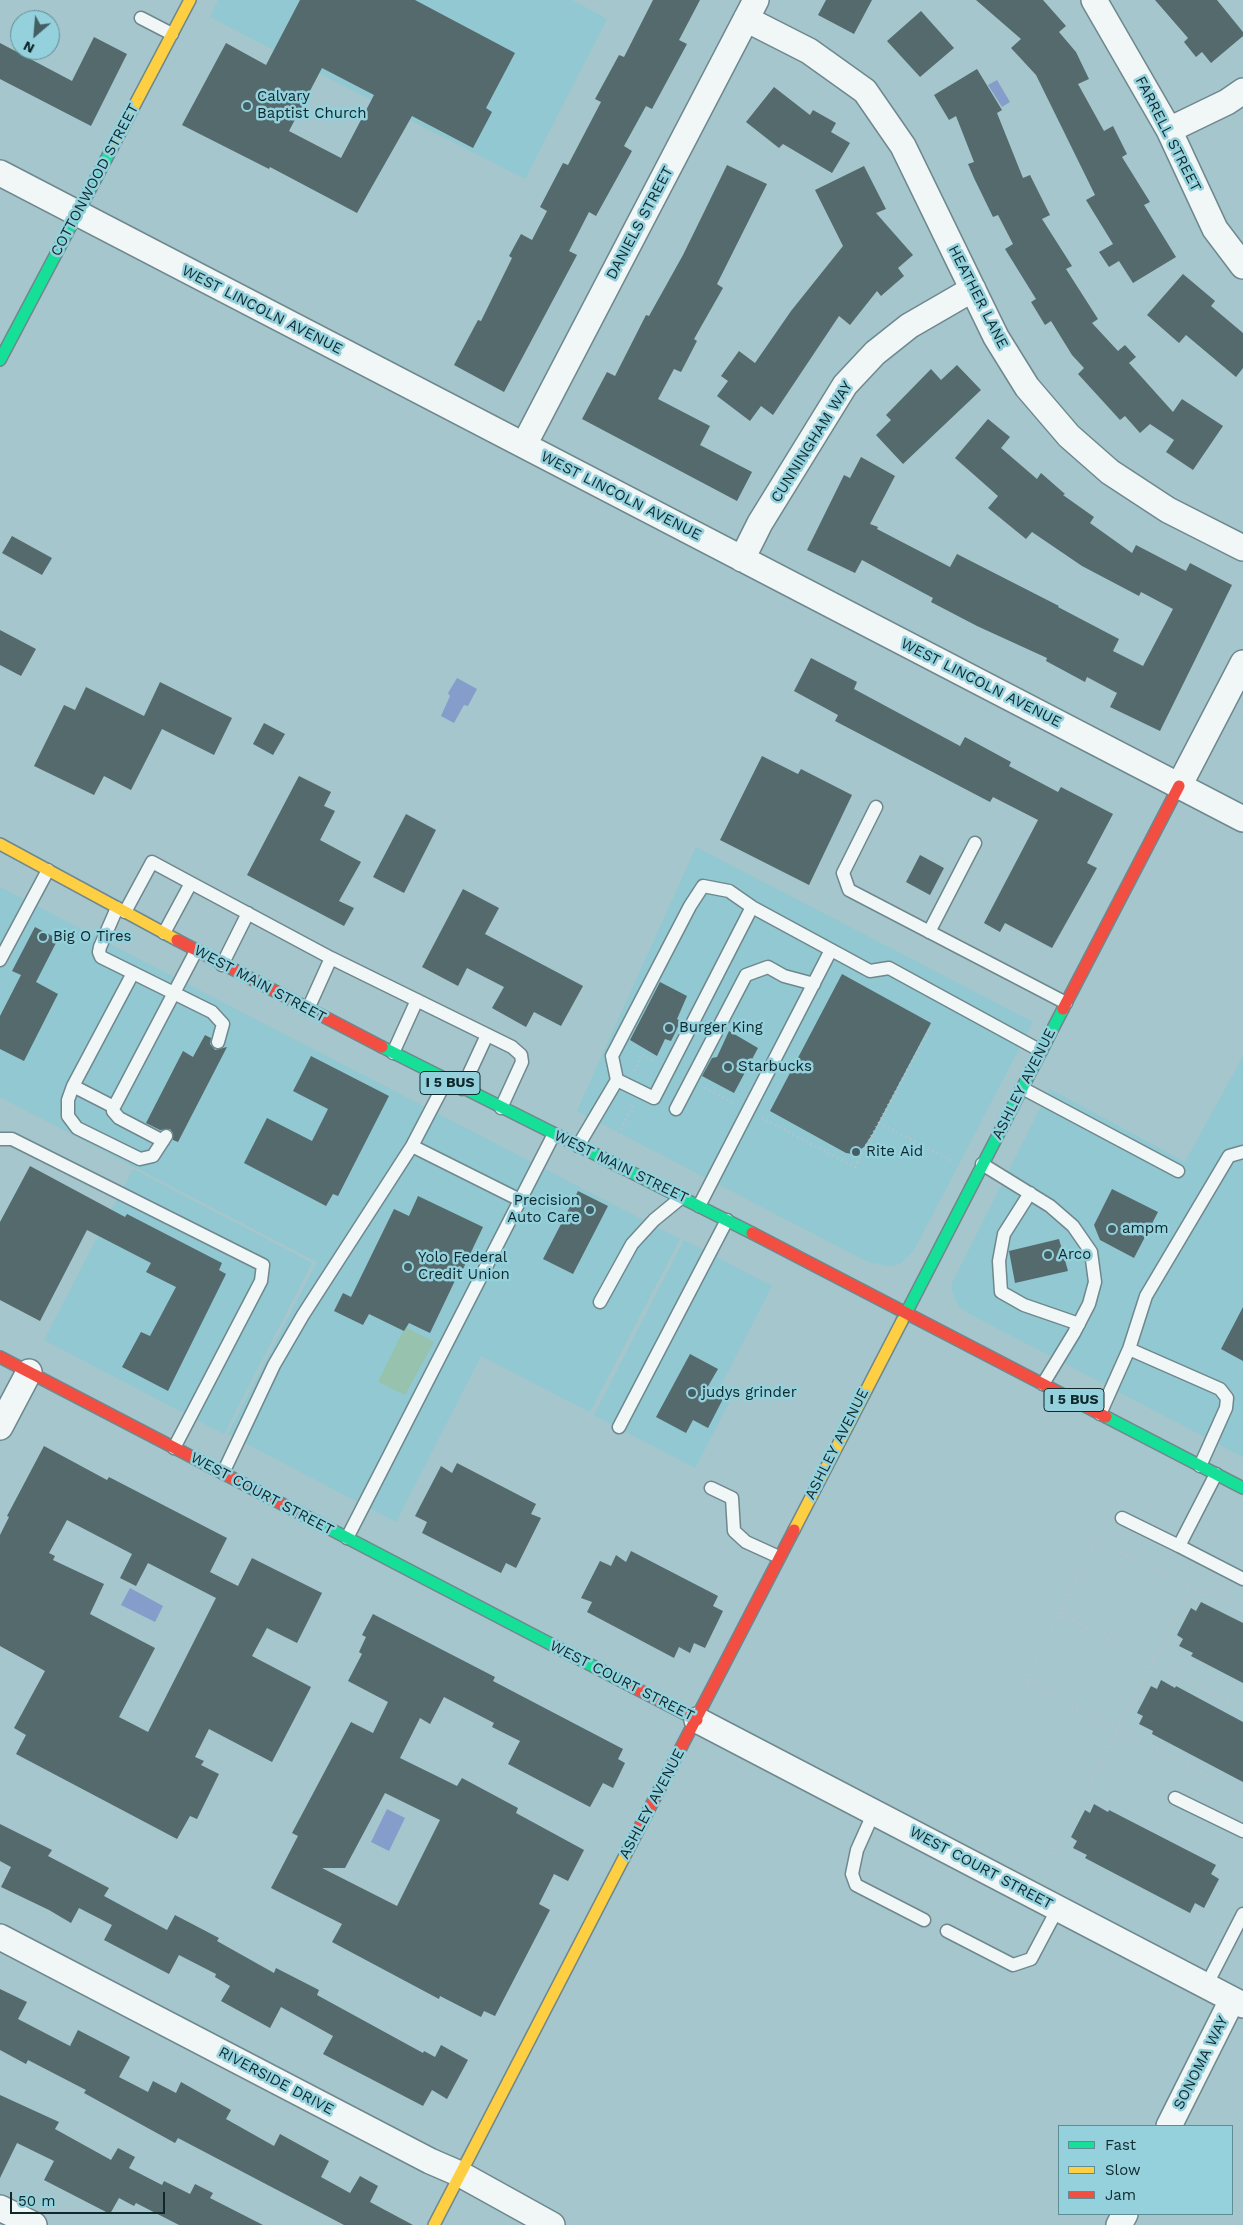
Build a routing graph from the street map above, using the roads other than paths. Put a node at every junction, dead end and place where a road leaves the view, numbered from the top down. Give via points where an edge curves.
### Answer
1 (190, 0) edge
2 (1094, 0) edge
3 (751, 9) edge
4 (141, 18) dead end
5 (172, 34) junction
6 (1243, 91) edge
7 (1169, 130) junction
8 (0, 173) edge
9 (78, 214) junction
10 (1243, 266) edge
11 (973, 290) junction
12 (0, 360) edge
13 (524, 445) junction
14 (1243, 548) edge
15 (742, 559) junction
16 (1243, 663) edge
17 (1179, 786) junction
18 (876, 807) dead end
19 (1243, 819) edge
20 (975, 843) dead end
21 (0, 844) edge
22 (48, 870) junction
23 (191, 883) junction
24 (752, 907) junction
25 (121, 910) junction
26 (248, 913) junction
27 (929, 932) junction
28 (164, 933) junction
29 (831, 950) junction
30 (196, 951) junction
31 (331, 958) junction
32 (0, 960) edge
33 (222, 965) junction
34 (133, 973) junction
35 (814, 984) junction
36 (174, 994) junction
37 (417, 1000) junction
38 (1066, 1002) junction
39 (308, 1009) junction
40 (487, 1035) junction
41 (218, 1042) dead end
42 (1041, 1051) junction
43 (393, 1054) junction
44 (617, 1080) junction
45 (446, 1081) junction
46 (73, 1086) junction
47 (1022, 1088) junction
48 (462, 1089) junction
49 (114, 1107) junction
50 (501, 1108) junction
51 (676, 1109) dead end
52 (554, 1134) junction
53 (0, 1139) edge
54 (412, 1146) junction
55 (578, 1146) junction
56 (1243, 1152) edge
57 (982, 1164) junction
58 (1178, 1171) dead end
59 (1030, 1193) junction
60 (682, 1198) junction
61 (520, 1200) junction
62 (700, 1206) junction
63 (728, 1220) junction
64 (600, 1302) dead end
65 (905, 1312) junction
66 (1079, 1324) junction
67 (1129, 1349) junction
68 (0, 1357) edge
69 (29, 1372) junction
70 (1043, 1384) junction
71 (1100, 1414) junction
72 (0, 1426) edge
73 (620, 1427) dead end
74 (174, 1448) junction
75 (1200, 1466) junction
76 (223, 1473) junction
77 (1216, 1474) junction
78 (711, 1488) dead end
79 (1243, 1488) edge
80 (1122, 1518) dead end
81 (347, 1538) junction
82 (1179, 1546) junction
83 (779, 1557) junction
84 (1243, 1579) edge
85 (697, 1720) junction
86 (1175, 1798) dead end
87 (874, 1812) junction
88 (1243, 1831) edge
89 (1058, 1908) junction
90 (1243, 1914) edge
91 (924, 1920) dead end
92 (947, 1931) dead end
93 (0, 1937) edge
94 (1206, 1986) junction
95 (1238, 2002) edge
96 (1170, 2125) edge
97 (460, 2174) junction
98 (0, 2208) edge
99 (34, 2225) edge
100 (434, 2225) edge
101 (552, 2225) edge

1 - 5 street, COTTONWOOD STREET
2 - 7 street, FARRELL STREET
3 - 11 street, HEATHER LANE via 865,91 903,146
3 - 13 street, DANIELS STREET
4 - 5 lane
5 - 9 street, COTTONWOOD STREET
6 - 7 street
7 - 10 street, FARRELL STREET via 1215,229
8 - 9 street, WEST LINCOLN AVENUE
9 - 12 street, COTTONWOOD STREET
9 - 13 street, WEST LINCOLN AVENUE
11 - 14 street, HEATHER LANE via 996,337 1027,387 1069,436 1110,472 1168,510
11 - 15 street, CUNNINGHAM WAY via 909,326 875,353 845,385 760,523
13 - 15 street, WEST LINCOLN AVENUE
15 - 17 street, WEST LINCOLN AVENUE
16 - 17 street, ASHLEY AVENUE
17 - 19 street, WEST LINCOLN AVENUE
17 - 38 street, ASHLEY AVENUE
18 - 27 lane via 844,873 849,890
20 - 27 lane
21 - 22 street, WEST MAIN STREET / I 5 BUS
22 - 25 street, WEST MAIN STREET / I 5 BUS
22 - 32 lane
23 - 25 lane via 152,862
23 - 26 lane
23 - 28 lane
24 - 29 lane
24 - 44 lane via 654,1098
24 - 44 lane via 729,890 704,886 690,906 612,1056
25 - 28 street, WEST MAIN STREET / I 5 BUS
25 - 34 lane via 99,952 101,957
26 - 31 lane
26 - 33 lane
27 - 38 lane
28 - 30 street, WEST MAIN STREET / I 5 BUS
29 - 35 lane
29 - 42 lane via 870,971 889,968
30 - 33 street, WEST MAIN STREET / I 5 BUS
30 - 36 lane
31 - 37 lane
31 - 39 lane
33 - 39 street, WEST MAIN STREET / I 5 BUS
34 - 36 lane
34 - 46 lane
35 - 51 lane via 784,976 768,967 746,975
35 - 62 lane
36 - 41 lane via 220,1019 223,1029
36 - 49 lane
37 - 40 lane
37 - 43 lane
38 - 42 street, ASHLEY AVENUE
39 - 43 street, WEST MAIN STREET / I 5 BUS
40 - 48 lane
40 - 50 lane via 521,1055 522,1062
42 - 47 street, ASHLEY AVENUE
43 - 45 street, WEST MAIN STREET / I 5 BUS
44 - 55 lane
45 - 48 street, WEST MAIN STREET / I 5 BUS
45 - 54 lane
46 - 49 lane
46 - 49 lane via 68,1100 68,1116 77,1128 140,1159 153,1156 164,1138 119,1118 113,1111
47 - 57 street, ASHLEY AVENUE
47 - 58 lane
48 - 50 street, WEST MAIN STREET / I 5 BUS
50 - 52 street, WEST MAIN STREET / I 5 BUS
52 - 55 street, WEST MAIN STREET / I 5 BUS
52 - 61 lane
53 - 74 lane via 12,1139 263,1265 261,1281
54 - 61 lane
54 - 76 lane via 274,1365
55 - 60 street, WEST MAIN STREET / I 5 BUS
56 - 67 lane via 1229,1156 1146,1296
57 - 59 lane
57 - 65 street, ASHLEY AVENUE
59 - 66 lane via 1073,1226 1091,1252 1094,1282 1089,1304
59 - 66 lane via 1004,1234 999,1261 1001,1292 1024,1305
60 - 62 street, WEST MAIN STREET / I 5 BUS
60 - 64 lane via 654,1220 632,1244
61 - 81 lane
62 - 63 street, WEST MAIN STREET / I 5 BUS
63 - 65 street, WEST MAIN STREET / I 5 BUS
63 - 73 lane
65 - 70 street, WEST MAIN STREET / I 5 BUS
65 - 83 street, ASHLEY AVENUE
66 - 70 lane
67 - 71 lane
67 - 75 lane via 1220,1389 1227,1398 1226,1408
68 - 69 street, WEST COURT STREET
69 - 72 street
69 - 74 street, WEST COURT STREET
70 - 71 street, WEST MAIN STREET / I 5 BUS
71 - 75 street, WEST MAIN STREET / I 5 BUS
74 - 76 street, WEST COURT STREET
75 - 77 street, WEST MAIN STREET / I 5 BUS
76 - 81 street, WEST COURT STREET
77 - 79 street, WEST MAIN STREET / I 5 BUS
77 - 82 lane
78 - 83 lane via 732,1498 734,1531 746,1542
80 - 82 lane
81 - 85 street, WEST COURT STREET
82 - 84 lane
83 - 85 street, ASHLEY AVENUE
85 - 87 street, WEST COURT STREET
85 - 97 street, ASHLEY AVENUE
86 - 88 lane
87 - 89 street, WEST COURT STREET
87 - 91 lane via 857,1850 852,1874 856,1885
89 - 92 lane via 1031,1959 1013,1965
89 - 94 street, WEST COURT STREET
90 - 94 lane
93 - 97 street, RIVERSIDE DRIVE via 430,2162
94 - 95 street, WEST COURT STREET
95 - 96 street, SONOMA WAY
97 - 100 street, ASHLEY AVENUE
97 - 101 street, RIVERSIDE DRIVE
98 - 99 street

